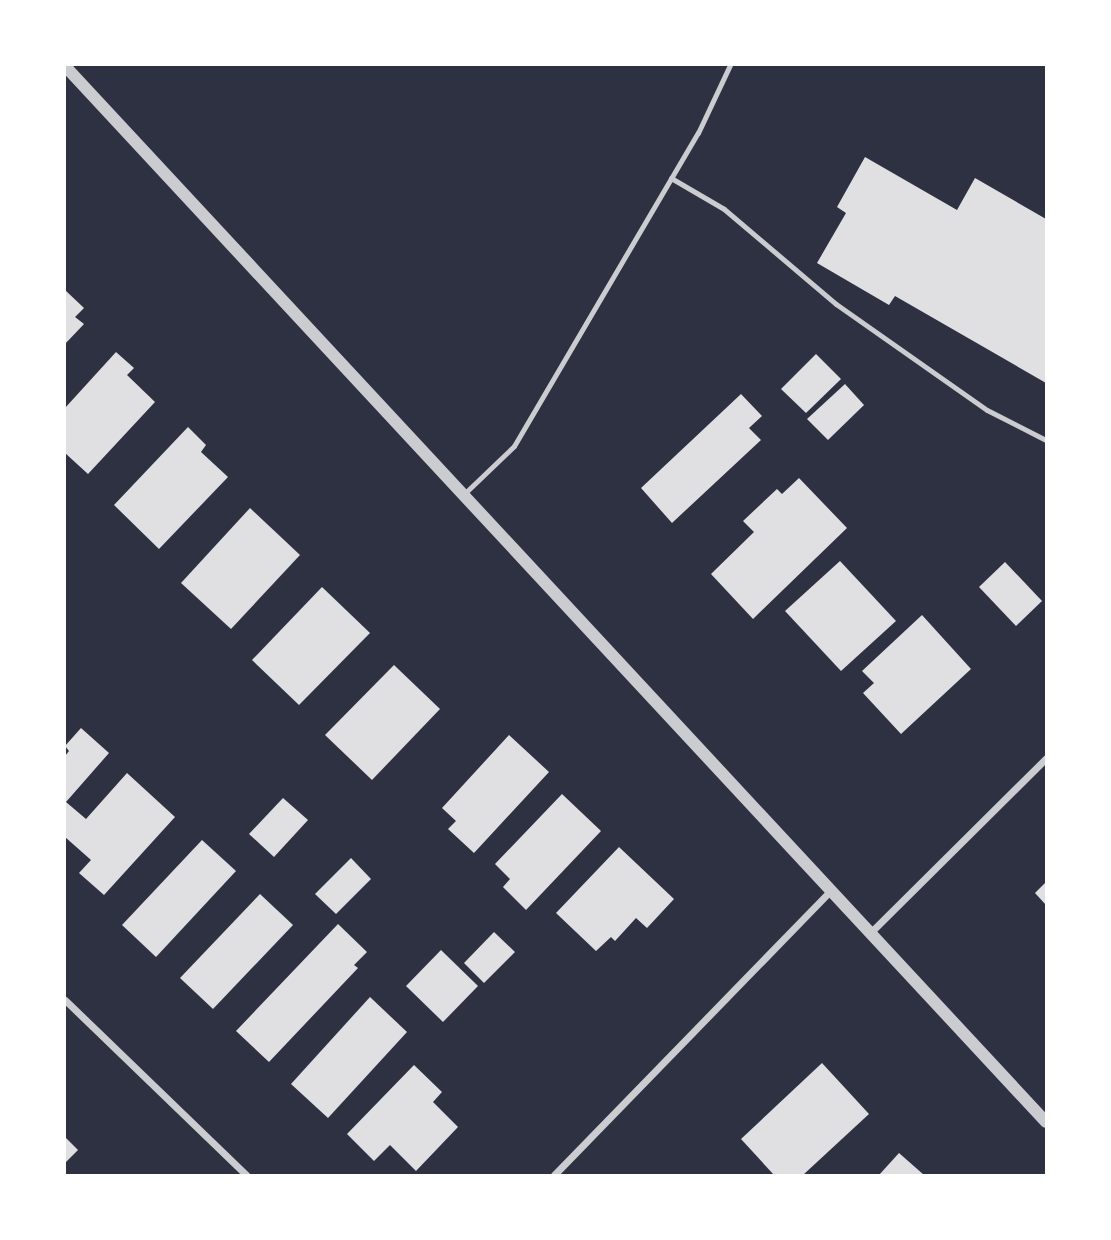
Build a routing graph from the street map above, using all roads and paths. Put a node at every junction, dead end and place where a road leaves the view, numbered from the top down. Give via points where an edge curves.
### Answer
1 (730, 65) edge
2 (65, 66) edge
3 (671, 178) junction
4 (1046, 440) edge
5 (464, 494) junction
6 (1046, 758) edge
7 (831, 890) junction
8 (870, 933) junction
9 (65, 1000) edge
10 (1046, 1122) edge
11 (246, 1175) edge
12 (554, 1175) edge

1 - 3 lane
2 - 5 street
3 - 4 lane via 724,209 836,304 977,402
3 - 5 lane via 514,446
5 - 7 street
6 - 8 street
7 - 8 street
7 - 12 street
8 - 10 street
9 - 11 street

